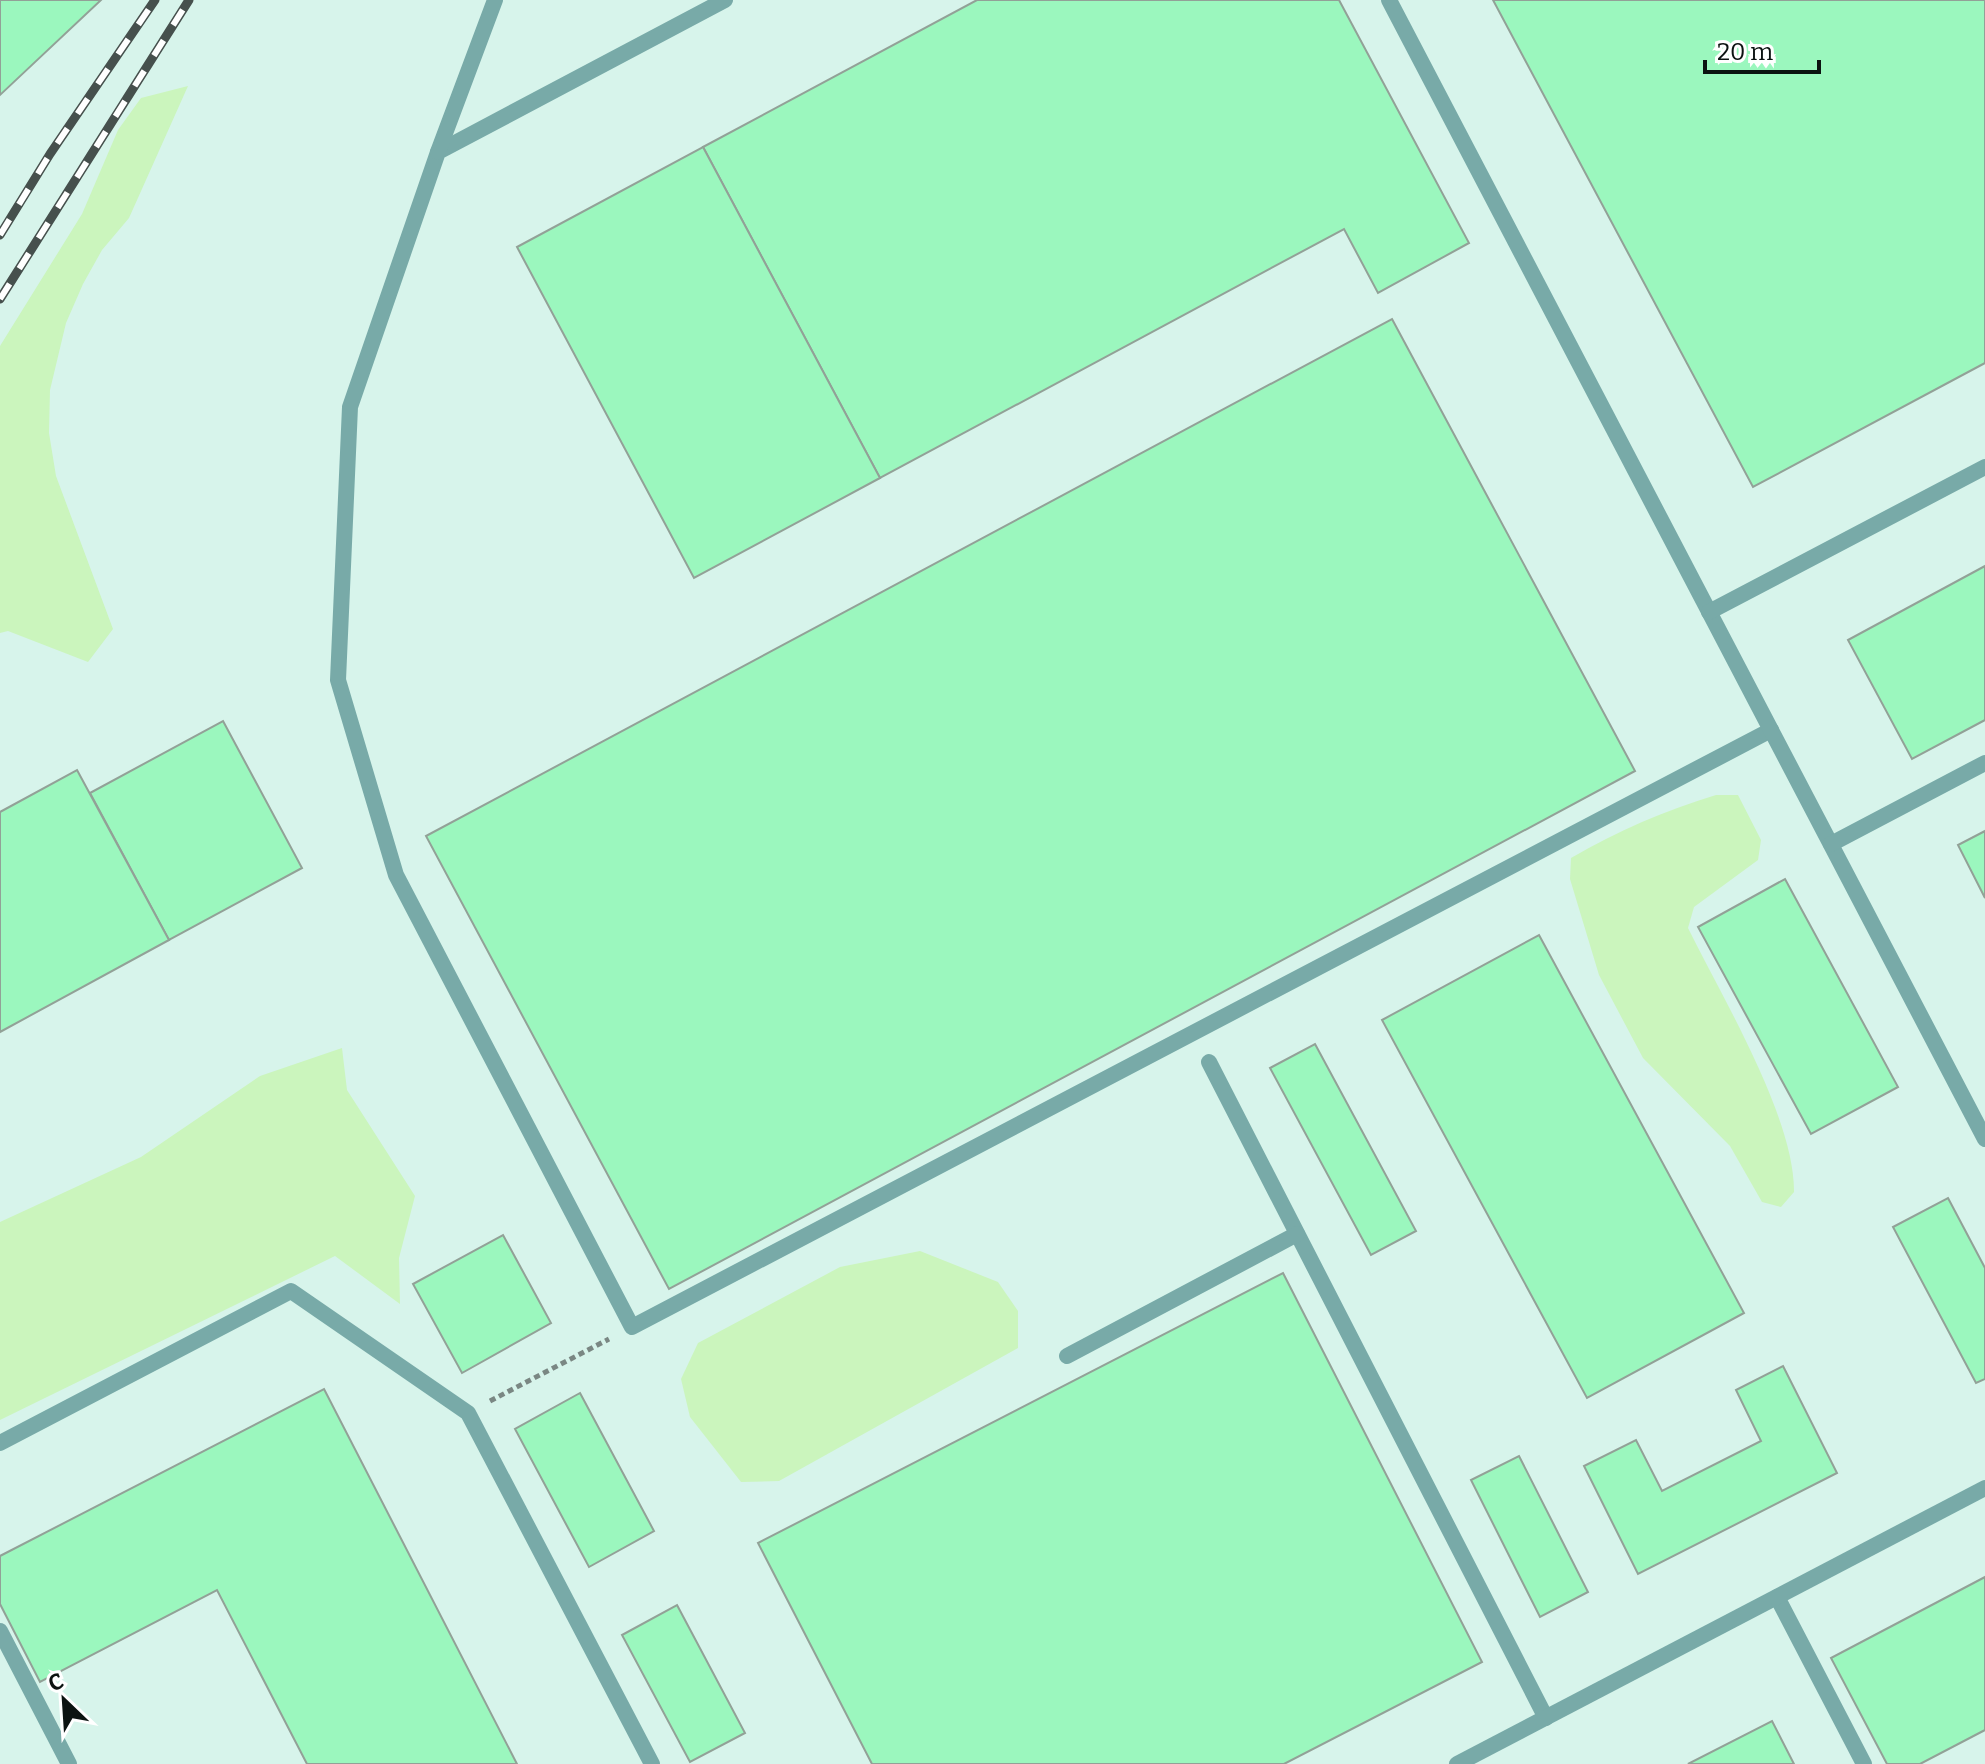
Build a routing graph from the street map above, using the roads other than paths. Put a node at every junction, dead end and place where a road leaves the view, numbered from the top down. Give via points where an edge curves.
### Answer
1 (495, 0) edge
2 (725, 0) edge
3 (1389, 0) edge
4 (438, 152) junction
5 (1985, 467) edge
6 (1709, 612) junction
7 (1771, 730) junction
8 (1985, 763) edge
9 (1831, 844) junction
10 (1209, 1062) dead end
11 (1985, 1139) edge
12 (1297, 1234) junction
13 (1067, 1356) dead end
14 (0, 1443) edge
15 (1985, 1488) edge
16 (1777, 1597) junction
17 (0, 1631) edge
18 (1546, 1718) junction
19 (69, 1764) edge
20 (652, 1764) edge
21 (1457, 1764) edge
22 (1864, 1764) edge

1 - 4 lane
2 - 4 lane
3 - 6 lane
4 - 7 lane via 350,407 338,680 396,875 632,1327
5 - 6 lane
6 - 7 lane
7 - 9 lane
8 - 9 lane
9 - 11 lane
10 - 12 lane
12 - 13 lane
12 - 18 lane
14 - 20 lane via 291,1291 468,1413
15 - 16 lane
16 - 18 lane
16 - 22 lane
17 - 19 lane
18 - 21 lane

